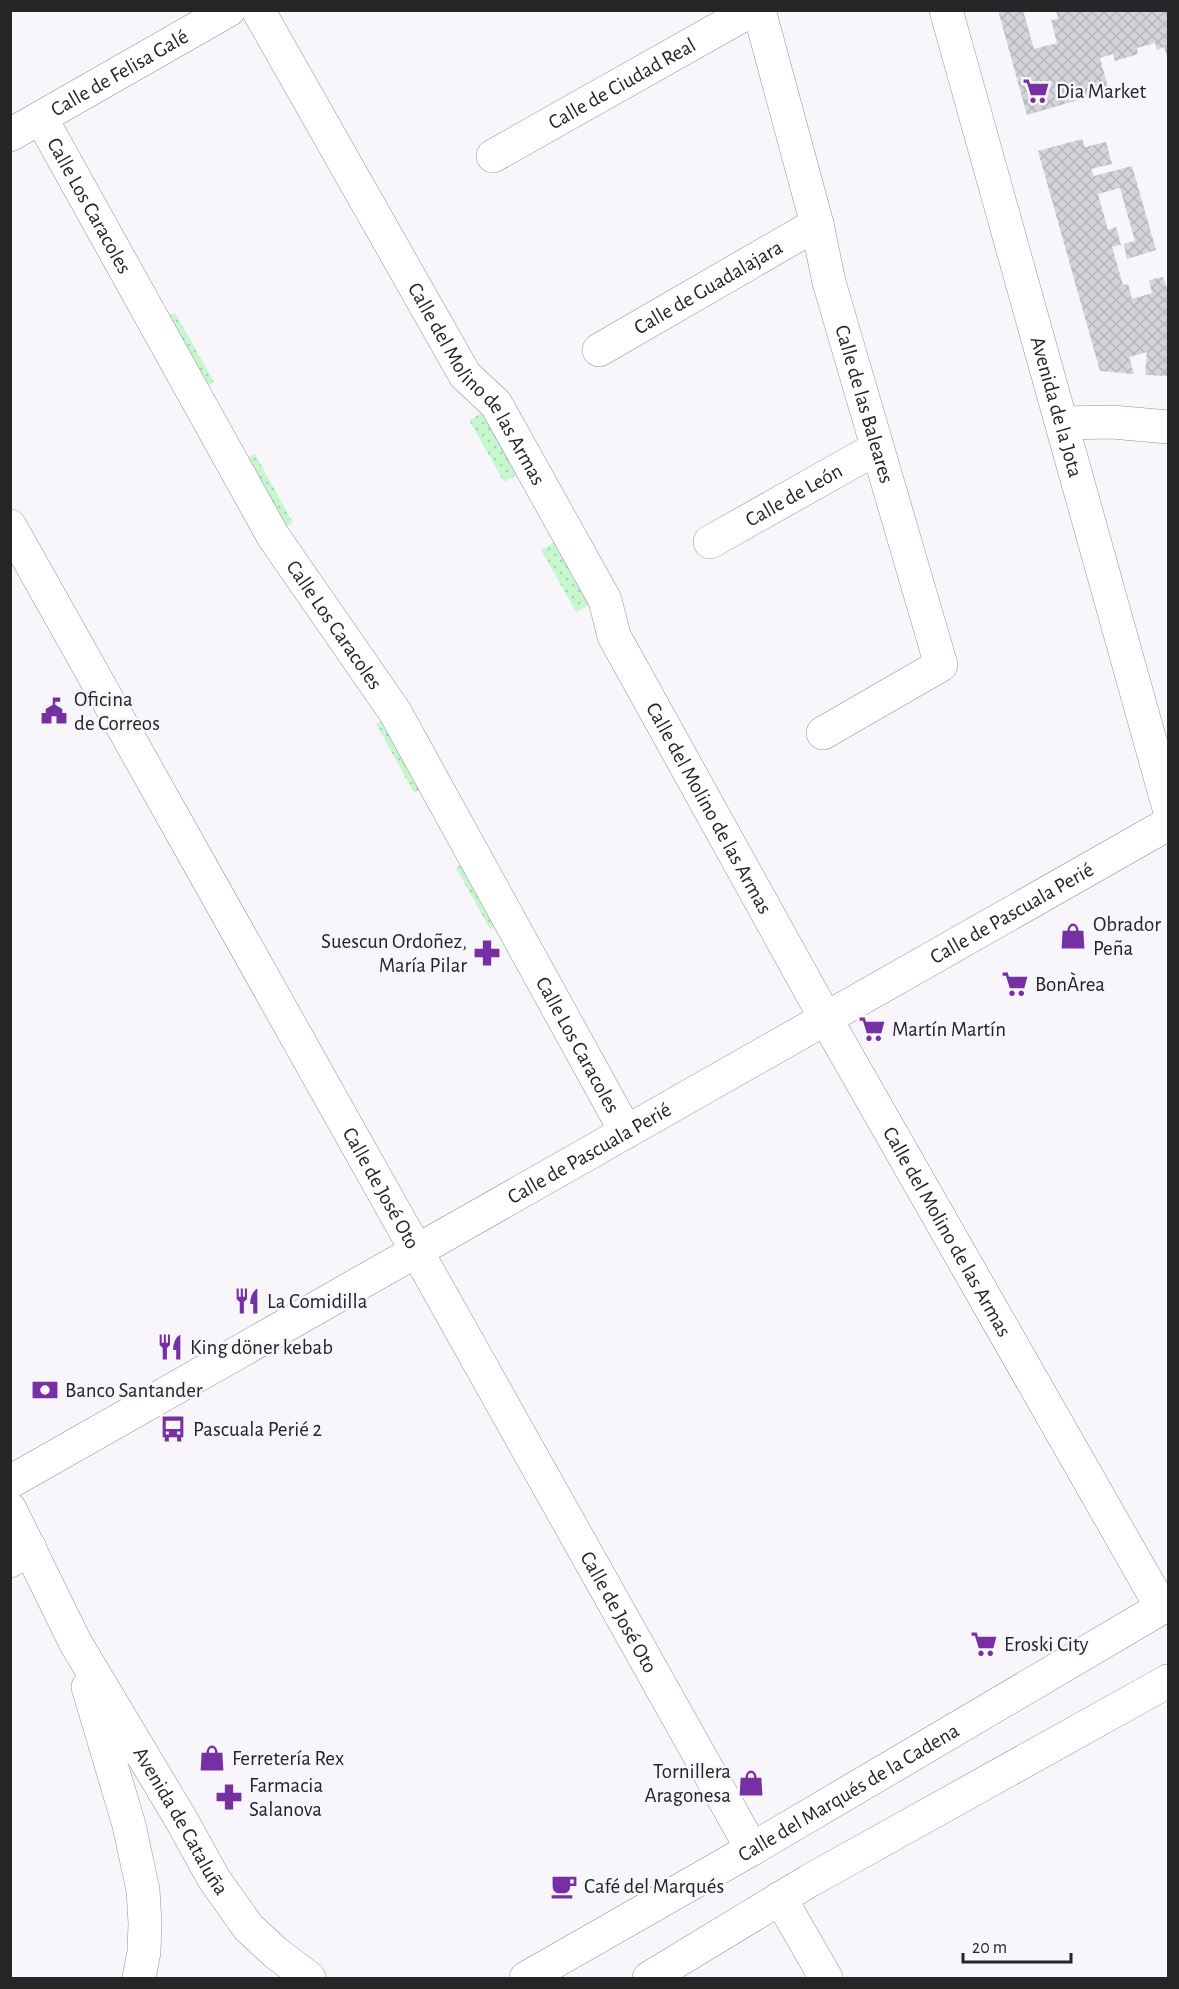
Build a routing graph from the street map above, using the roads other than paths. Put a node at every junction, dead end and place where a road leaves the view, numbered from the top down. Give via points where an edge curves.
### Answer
1 (258, 10) edge
2 (752, 10) edge
3 (759, 10) edge
4 (946, 10) edge
5 (212, 15) edge
6 (41, 118) junction
7 (10, 135) edge
8 (493, 156) dead end
9 (817, 225) junction
10 (599, 350) dead end
11 (1062, 423) junction
12 (1168, 427) edge
13 (877, 448) junction
14 (10, 526) edge
15 (710, 542) dead end
16 (823, 733) dead end
17 (1168, 805) edge
18 (1168, 824) edge
19 (826, 1018) junction
20 (626, 1132) junction
21 (416, 1251) junction
22 (10, 1482) edge
23 (10, 1509) edge
24 (20, 1555) edge
25 (1165, 1606) edge
26 (75, 1642) junction
27 (1168, 1680) edge
28 (752, 1849) junction
29 (780, 1898) junction
30 (139, 1978) edge
31 (309, 1978) edge
32 (526, 1978) edge
33 (649, 1978) edge
34 (826, 1978) edge

1 - 19 street, Calle del Molino de las Armas via 465,375 496,404 605,600 614,636
2 - 8 street, Calle de Ciudad Real
3 - 9 street, Calle de las Baleares
4 - 11 street, Avenida de la Jota
5 - 6 street, Calle de Felisa Galé
6 - 7 street, Calle de Felisa Galé
6 - 20 street, Calle Los Caracoles via 273,536 395,712
9 - 10 street, Calle de Guadalajara
9 - 13 street, Calle de las Baleares via 829,282
11 - 12 street
11 - 17 street, Avenida de la Jota
13 - 15 street, Calle de León
13 - 16 street, Calle de las Baleares via 941,665
14 - 21 street, Calle de José Oto
18 - 19 street, Calle de Pascuala Perié
19 - 20 street, Calle de Pascuala Perié
19 - 25 street, Calle del Molino de las Armas
20 - 21 street, Calle de Pascuala Perié
21 - 22 street, Calle de Pascuala Perié
21 - 28 street, Calle de José Oto
23 - 24 street, Avenida de Cataluña
24 - 26 street, Avenida de Cataluña
25 - 28 street, Calle del Marqués de la Cadena
26 - 30 street, Avenida de Cataluña via 140,1874 145,1923
26 - 31 street, Avenida de Cataluña via 223,1894 248,1927
27 - 29 street
28 - 32 street, Calle del Marqués de la Cadena
29 - 33 street
29 - 34 street

